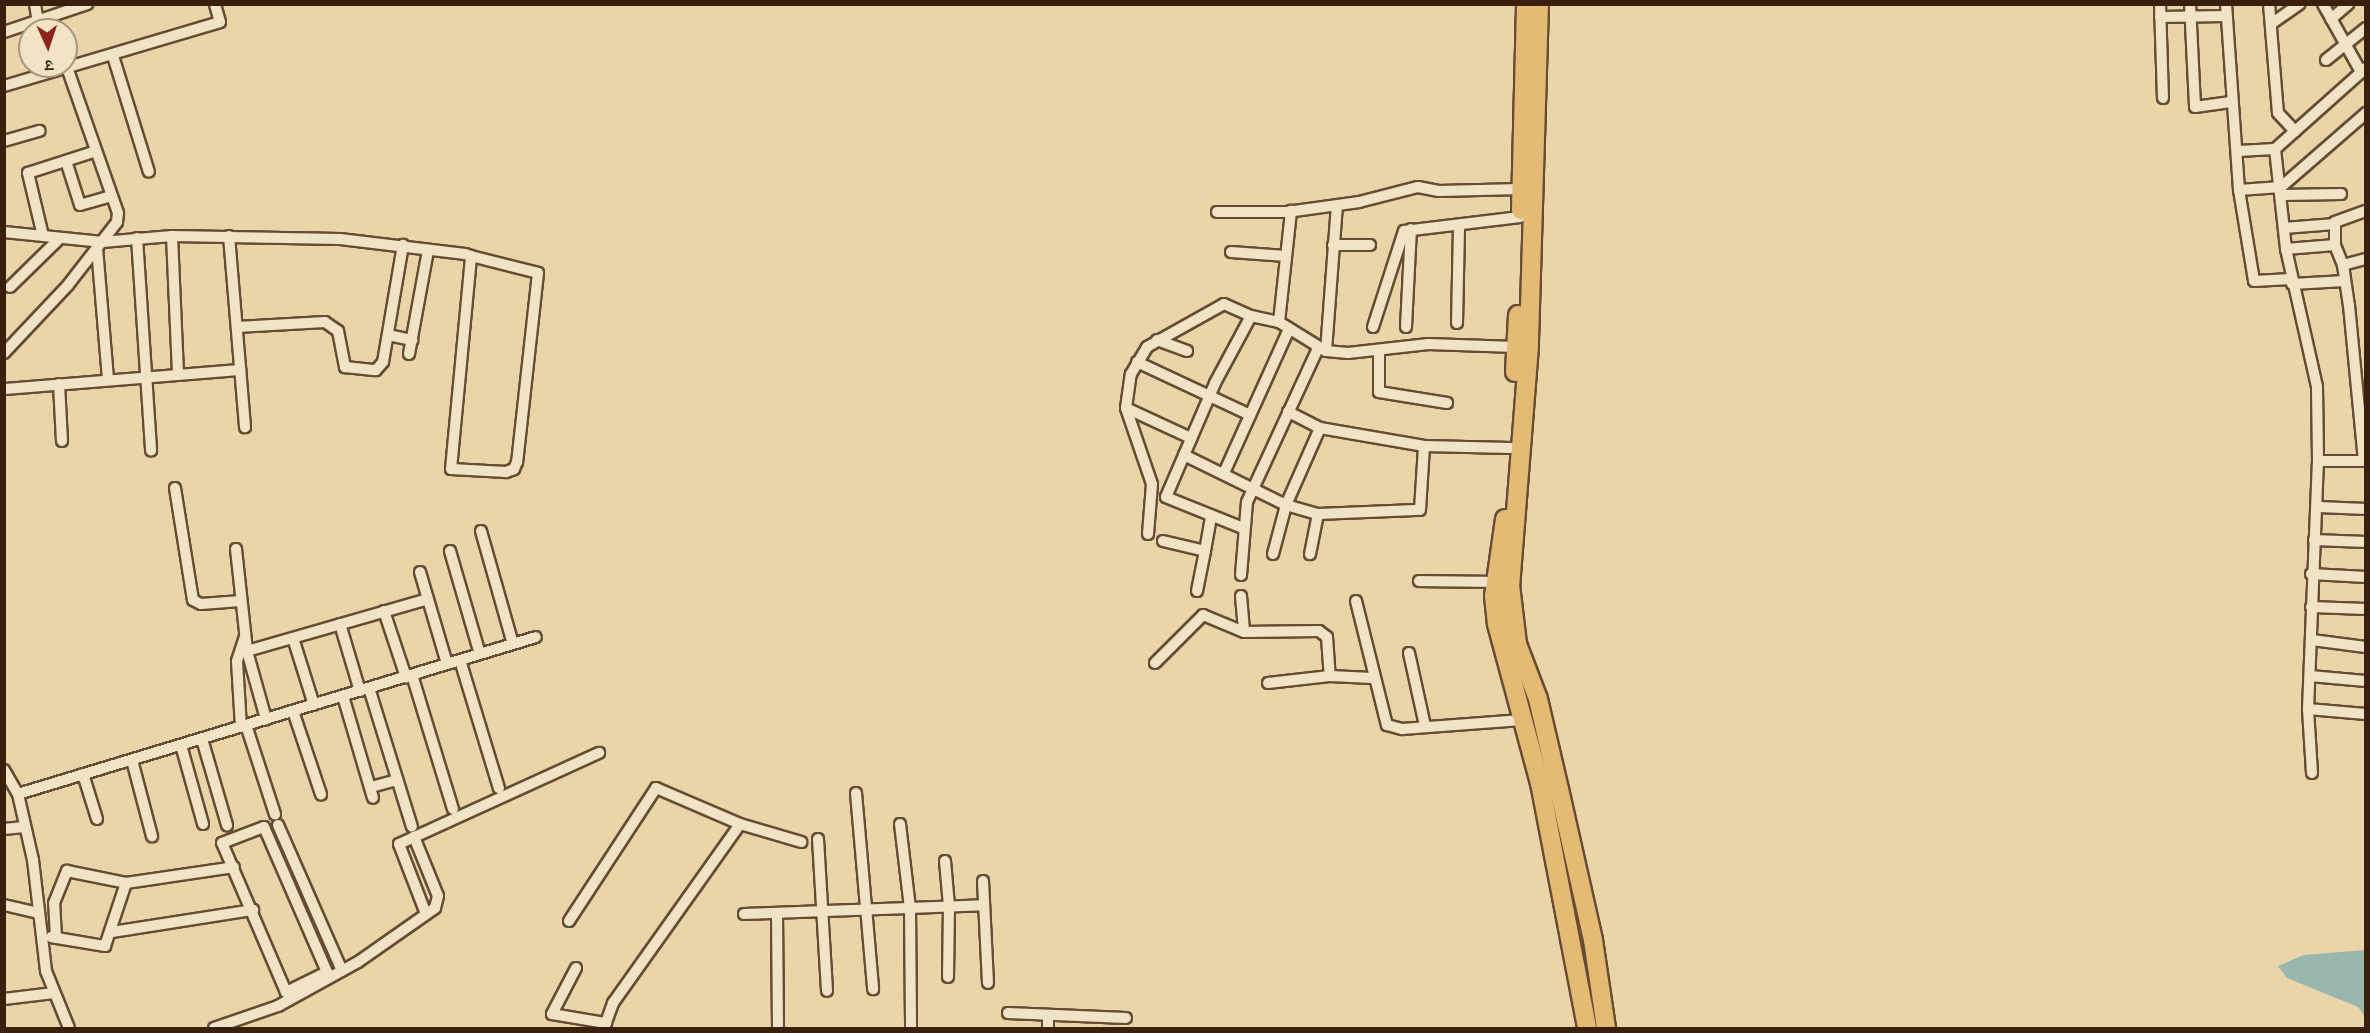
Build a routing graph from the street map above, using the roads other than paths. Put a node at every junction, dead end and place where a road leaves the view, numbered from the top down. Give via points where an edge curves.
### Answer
1 (87, 4) edge
2 (214, 4) edge
3 (1526, 4) edge
4 (1539, 4) edge
5 (2160, 4) edge
6 (2226, 4) edge
7 (2269, 4) edge
8 (2300, 4) edge
9 (2323, 4) edge
10 (2348, 4) edge
11 (2190, 10) edge
12 (2226, 16) junction
13 (2160, 17) junction
14 (49, 18) edge
15 (2331, 19) junction
16 (2271, 24) junction
17 (2366, 28) edge
18 (2345, 44) junction
19 (113, 56) junction
20 (2326, 60) dead end
21 (78, 67) edge
22 (2363, 74) edge
23 (36, 78) edge
24 (71, 78) edge
25 (4, 86) edge
26 (2163, 98) dead end
27 (2231, 102) junction
28 (2366, 113) edge
29 (40, 131) dead end
30 (2295, 131) junction
31 (4, 141) edge
32 (2276, 149) junction
33 (96, 151) junction
34 (2238, 152) junction
35 (66, 161) junction
36 (149, 172) dead end
37 (1521, 189) junction
38 (2239, 190) junction
39 (2282, 191) junction
40 (2341, 194) dead end
41 (112, 196) junction
42 (1337, 205) junction
43 (2366, 210) edge
44 (1291, 211) junction
45 (1217, 212) dead end
46 (1520, 217) junction
47 (2335, 224) junction
48 (1459, 227) junction
49 (2284, 228) junction
50 (1411, 229) junction
51 (4, 232) edge
52 (43, 236) junction
53 (172, 236) junction
54 (229, 236) junction
55 (137, 238) junction
56 (58, 240) junction
57 (100, 245) junction
58 (403, 245) junction
59 (1333, 245) junction
60 (1370, 245) dead end
61 (2335, 245) junction
62 (2286, 249) junction
63 (428, 250) junction
64 (1231, 252) dead end
65 (471, 256) junction
66 (1286, 256) junction
67 (2366, 259) edge
68 (2343, 265) junction
69 (2345, 280) junction
70 (2292, 281) junction
71 (10, 287) dead end
72 (1251, 316) junction
73 (1279, 322) junction
74 (1457, 323) dead end
75 (237, 327) junction
76 (1373, 327) dead end
77 (1406, 327) dead end
78 (1288, 331) junction
79 (388, 335) junction
80 (412, 340) junction
81 (1157, 340) junction
82 (1516, 347) junction
83 (1322, 349) junction
84 (1379, 350) junction
85 (1187, 351) dead end
86 (4, 353) edge
87 (409, 354) dead end
88 (1137, 362) junction
89 (240, 370) junction
90 (178, 373) junction
91 (148, 375) junction
92 (108, 379) junction
93 (59, 384) junction
94 (4, 389) edge
95 (1209, 398) junction
96 (1447, 403) dead end
97 (1126, 408) junction
98 (1288, 412) junction
99 (1518, 414) junction
100 (1250, 415) junction
101 (244, 427) dead end
102 (1320, 428) junction
103 (1191, 438) junction
104 (62, 441) dead end
105 (1424, 446) junction
106 (1510, 448) junction
107 (151, 451) dead end
108 (1184, 455) junction
109 (2318, 461) junction
110 (2365, 461) edge
111 (1224, 473) junction
112 (176, 488) dead end
113 (1254, 488) junction
114 (1286, 505) junction
115 (2319, 507) junction
116 (2366, 509) edge
117 (1318, 514) junction
118 (1210, 516) junction
119 (1244, 528) junction
120 (481, 531) dead end
121 (1148, 534) dead end
122 (2314, 540) junction
123 (1163, 541) dead end
124 (2366, 542) edge
125 (236, 549) dead end
126 (450, 551) dead end
127 (1205, 551) junction
128 (1273, 554) dead end
129 (1310, 554) dead end
130 (420, 572) dead end
131 (2311, 574) junction
132 (1241, 575) dead end
133 (2366, 577) edge
134 (1419, 581) dead end
135 (1496, 582) junction
136 (1197, 591) dead end
137 (1241, 596) dead end
138 (428, 599) junction
139 (242, 601) junction
140 (1356, 601) dead end
141 (2311, 607) junction
142 (2366, 609) edge
143 (384, 611) junction
144 (340, 624) junction
145 (1244, 632) junction
146 (245, 635) junction
147 (536, 637) dead end
148 (292, 638) junction
149 (2312, 640) junction
150 (513, 644) junction
151 (2366, 647) edge
152 (247, 651) junction
153 (1409, 653) dead end
154 (480, 654) junction
155 (460, 660) junction
156 (1155, 663) dead end
157 (447, 664) junction
158 (409, 676) junction
159 (1330, 676) junction
160 (2310, 676) junction
161 (1372, 678) junction
162 (2366, 681) edge
163 (1268, 683) dead end
164 (364, 689) junction
165 (343, 696) junction
166 (314, 705) junction
167 (2308, 710) junction
168 (293, 711) junction
169 (2366, 714) edge
170 (266, 719) junction
171 (1522, 720) junction
172 (244, 726) junction
173 (1425, 726) junction
174 (202, 738) junction
175 (181, 745) junction
176 (599, 753) dead end
177 (132, 760) junction
178 (4, 770) edge
179 (2312, 773) dead end
180 (83, 774) junction
181 (397, 780) junction
182 (499, 788) dead end
183 (856, 793) dead end
184 (18, 794) junction
185 (321, 794) dead end
186 (453, 808) dead end
187 (97, 819) dead end
188 (203, 824) dead end
189 (740, 824) junction
190 (900, 824) dead end
191 (227, 825) dead end
192 (24, 827) junction
193 (4, 829) edge
194 (413, 832) junction
195 (152, 836) dead end
196 (818, 839) dead end
197 (801, 842) dead end
198 (945, 861) dead end
199 (234, 867) junction
200 (983, 881) dead end
201 (126, 883) junction
202 (4, 905) edge
203 (984, 905) junction
204 (949, 906) junction
205 (910, 908) junction
206 (867, 909) junction
207 (253, 910) junction
208 (821, 911) junction
209 (39, 912) junction
210 (777, 913) junction
211 (426, 914) junction
212 (744, 914) dead end
213 (568, 921) dead end
214 (112, 932) junction
215 (41, 935) junction
216 (56, 938) junction
217 (576, 968) dead end
218 (342, 971) junction
219 (948, 977) dead end
220 (988, 983) dead end
221 (873, 989) dead end
222 (827, 991) dead end
223 (54, 993) junction
224 (4, 999) edge
225 (1008, 1013) dead end
226 (1048, 1015) junction
227 (253, 1017) junction
228 (1126, 1018) dead end
229 (605, 1026) edge
230 (216, 1028) edge
231 (69, 1029) edge
232 (256, 1029) edge
233 (778, 1029) edge
234 (911, 1029) edge
235 (1048, 1029) edge
236 (1587, 1029) edge
237 (1606, 1029) edge

1 - 14 street
2 - 19 street via 220,22
3 - 37 main road
4 - 99 main road via 1529,346
5 - 13 street
6 - 12 street
7 - 16 street
8 - 16 street
9 - 15 street
10 - 15 street
11 - 12 street
11 - 13 street
11 - 27 street via 2195,107
12 - 27 street
13 - 26 street
15 - 18 street
16 - 30 street via 2278,113
17 - 18 street
18 - 20 street
18 - 22 street
19 - 21 street
19 - 36 street
22 - 30 street
23 - 25 street
24 - 33 street
27 - 34 street
28 - 39 street
29 - 31 street
30 - 32 street
32 - 34 street
32 - 39 street
33 - 35 street
33 - 41 street
34 - 38 street
35 - 41 street via 80,205
35 - 52 street via 28,173
37 - 42 street via 1439,191 1418,187
37 - 46 main road
38 - 39 street
38 - 70 street via 2254,281
39 - 40 street
39 - 49 street
41 - 57 street via 117,222
42 - 44 street
42 - 59 street
43 - 47 street
44 - 45 street
44 - 66 street
46 - 48 street
46 - 82 main road
47 - 49 street
47 - 61 street
48 - 50 street
48 - 74 street
49 - 62 street
50 - 76 street via 1403,232
50 - 77 street
51 - 52 street
52 - 56 street
53 - 54 street
53 - 55 street
53 - 90 street
54 - 58 street
54 - 75 street
55 - 57 street
55 - 91 street
56 - 57 street
56 - 71 street
57 - 86 street
57 - 92 street
58 - 63 street
58 - 79 street
59 - 60 street
59 - 83 street
61 - 62 street
61 - 68 street
62 - 70 street
63 - 65 street
63 - 80 street
64 - 66 street
65 - 65 street via 451,468 506,472 514,469 517,462 538,273
66 - 73 street
67 - 68 street
68 - 69 street
69 - 70 street
69 - 110 street
70 - 109 street via 2317,387
72 - 73 street
72 - 81 street via 1224,304
72 - 95 street
73 - 78 street
75 - 79 street via 325,322 338,331 343,362 351,369 380,368
75 - 89 street
78 - 83 street
78 - 100 street
79 - 80 street
80 - 87 street
81 - 85 street
81 - 88 street
82 - 84 street via 1428,344
82 - 99 main road
83 - 84 street
83 - 98 street
84 - 96 street via 1379,392
88 - 95 street
88 - 97 street via 1131,374
89 - 90 street
89 - 101 street
90 - 91 street
91 - 92 street
91 - 107 street
92 - 93 street
93 - 94 street
93 - 104 street
95 - 100 street
95 - 103 street
97 - 103 street
97 - 121 street via 1152,484
98 - 102 street
98 - 113 street
99 - 106 main road
99 - 237 main road via 1510,585 1517,644 1538,699 1559,789 1593,940
100 - 111 street
102 - 105 street
102 - 114 street
103 - 108 street
105 - 106 street
105 - 117 street via 1418,510
106 - 135 main road
108 - 111 street
108 - 118 street via 1166,497
109 - 110 street
109 - 115 street
111 - 113 street
112 - 139 street via 193,600 201,604
113 - 114 street
113 - 119 street
114 - 117 street
114 - 128 street
115 - 116 street
115 - 122 street
117 - 129 street
118 - 119 street
118 - 127 street
119 - 132 street
120 - 150 street
122 - 124 street
122 - 131 street
123 - 127 street
125 - 139 street
126 - 154 street
127 - 136 street
130 - 138 street
131 - 133 street
131 - 141 street
134 - 135 street
135 - 171 main road via 1497,624
137 - 145 street
138 - 143 street
138 - 157 street
139 - 146 street
140 - 161 street
141 - 142 street
141 - 149 street
143 - 144 street
143 - 158 street
144 - 148 street
144 - 164 street
145 - 156 street via 1203,615
145 - 159 street via 1319,631 1326,637
146 - 152 street
146 - 172 street via 237,654
147 - 150 street
148 - 152 street
148 - 166 street
149 - 151 street
149 - 160 street
150 - 154 street
152 - 170 street
153 - 173 street
154 - 155 street
155 - 157 street
155 - 182 street
157 - 158 street
158 - 164 street
158 - 186 street
159 - 161 street
159 - 163 street
160 - 162 street
160 - 167 street
161 - 173 street via 1387,725 1402,729
164 - 165 street
164 - 181 street
165 - 166 street
165 - 181 street via 372,793
166 - 168 street
167 - 169 street
167 - 179 street
168 - 170 street
168 - 185 street
170 - 172 street
171 - 173 street
171 - 236 main road via 1540,783 1579,970
172 - 174 street
172 - 218 street via 276,819
174 - 175 street
174 - 191 street
175 - 177 street
175 - 188 street
176 - 194 street
177 - 180 street
177 - 195 street
178 - 184 street
180 - 184 street
180 - 187 street
181 - 194 street
183 - 206 street
184 - 192 street
189 - 197 street
189 - 213 street via 656,788
189 - 229 street via 612,1003
190 - 205 street
192 - 193 street
192 - 209 street via 33,860
194 - 211 street via 438,900
194 - 211 street via 398,846
196 - 208 street
198 - 204 street
199 - 201 street
199 - 207 street
199 - 207 street via 222,843 264,827 327,972 286,992
200 - 203 street
201 - 214 street
201 - 216 street via 71,871 63,874 54,903
202 - 209 street
203 - 204 street
203 - 220 street
204 - 205 street
204 - 219 street
205 - 206 street
205 - 234 street
206 - 208 street
206 - 221 street
207 - 214 street
208 - 210 street
208 - 222 street
209 - 215 street
210 - 212 street
210 - 233 street
211 - 218 street
214 - 216 street via 109,942 101,948
215 - 216 street
215 - 223 street
217 - 229 street via 552,1014
218 - 227 street
223 - 224 street
223 - 231 street
225 - 226 street
226 - 228 street
226 - 235 street
227 - 230 street
227 - 232 street

